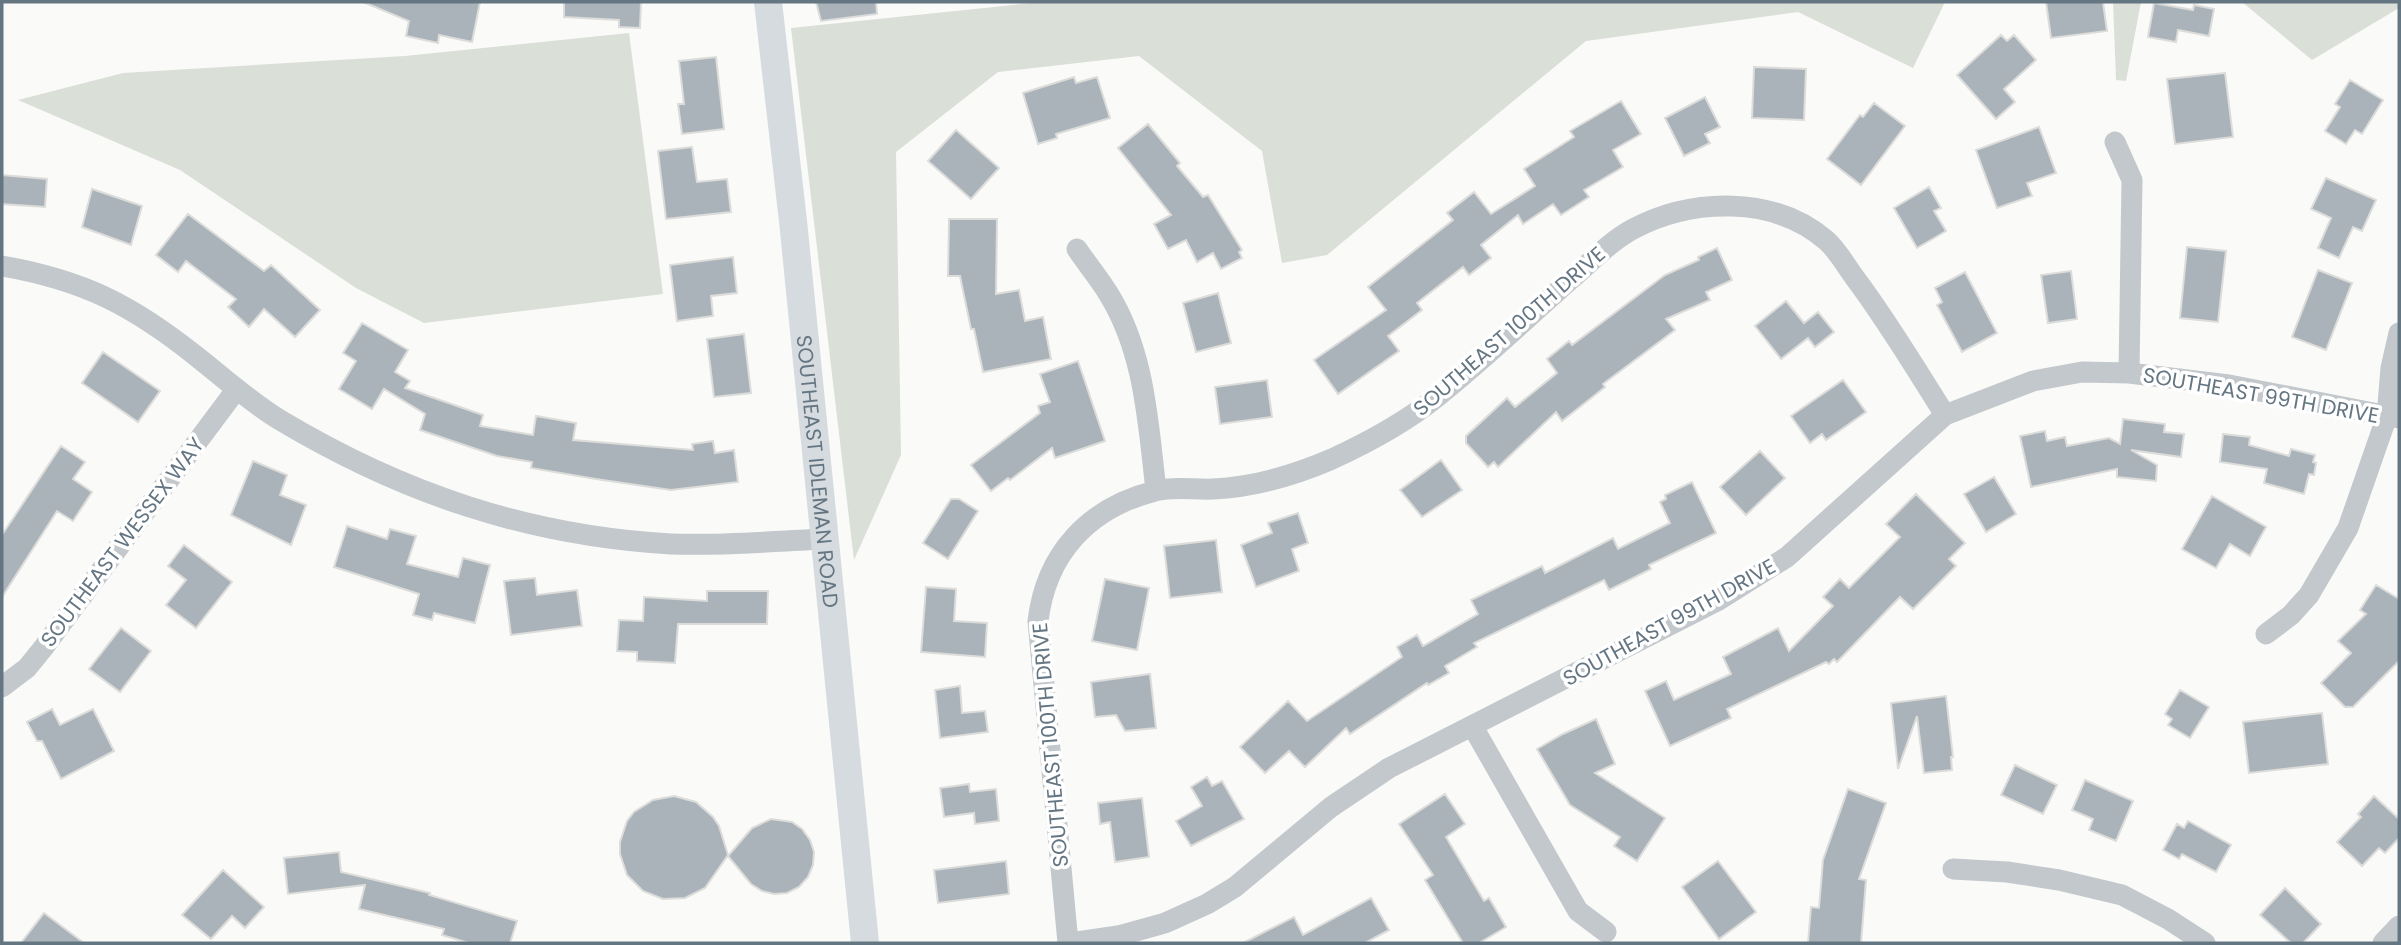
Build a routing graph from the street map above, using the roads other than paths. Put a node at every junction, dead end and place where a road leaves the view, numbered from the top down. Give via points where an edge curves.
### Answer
1 (768, 2) edge
2 (2115, 142) dead end
3 (1077, 249) dead end
4 (2, 266) edge
5 (2399, 332) edge
6 (2129, 373) junction
7 (236, 390) junction
8 (1945, 415) junction
9 (2393, 417) edge
10 (1156, 490) junction
11 (825, 539) junction
12 (2266, 634) dead end
13 (2, 687) edge
14 (1473, 727) junction
15 (1953, 869) dead end
16 (2399, 926) edge
17 (1606, 932) dead end
18 (865, 943) edge
19 (1069, 943) edge
20 (2205, 943) edge
21 (2383, 943) edge

1 - 11 main road, SOUTHEAST IDLEMAN ROAD
2 - 6 street via 2132,180
3 - 10 street via 1109,294 1137,361
4 - 7 street via 69,281 120,303
5 - 9 street via 2391,368
6 - 8 street, SOUTHEAST 99TH DRIVE via 2082,372 2033,381
6 - 9 street, SOUTHEAST 99TH DRIVE via 2229,385
7 - 11 street via 278,419 369,468 492,515 561,530 671,544
7 - 13 street, SOUTHEAST WESSEX WAY via 44,647
8 - 10 street, SOUTHEAST 100TH DRIVE via 1828,242 1776,213 1710,206 1651,221 1614,241 1437,397 1374,438 1274,480 1216,489
8 - 14 street, SOUTHEAST 99TH DRIVE via 1787,557 1717,600
9 - 12 street via 2348,528 2309,595
10 - 19 street, SOUTHEAST 100TH DRIVE via 1085,526 1056,560 1041,600 1038,639
11 - 18 main road, SOUTHEAST IDLEMAN ROAD
14 - 17 street via 1578,911
14 - 19 street, SOUTHEAST 99TH DRIVE via 1388,768 1207,904 1118,936
15 - 20 street via 2007,872 2122,895
16 - 21 street

